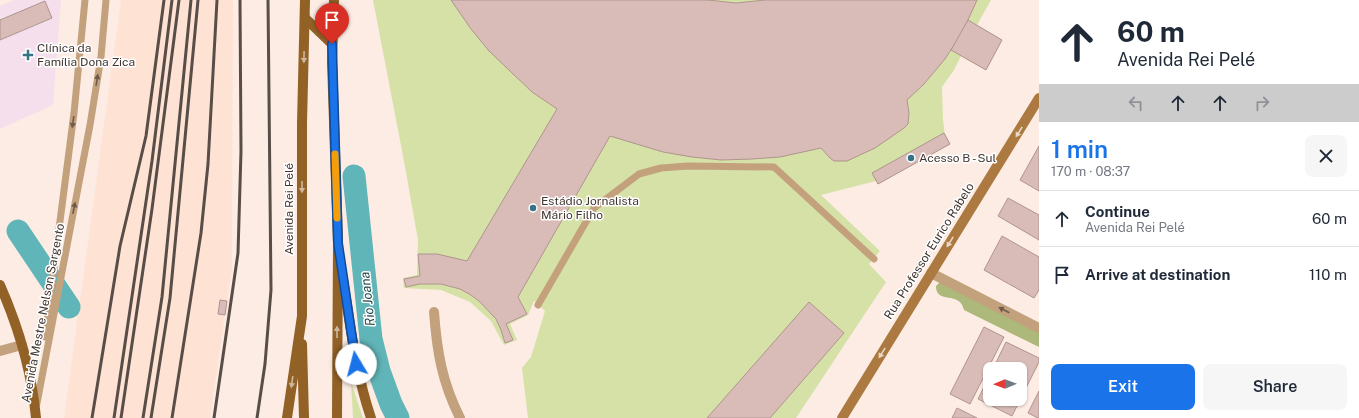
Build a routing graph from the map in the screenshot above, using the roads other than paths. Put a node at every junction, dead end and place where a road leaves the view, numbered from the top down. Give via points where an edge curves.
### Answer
1 (85, 0) edge
2 (106, 0) edge
3 (305, 0) edge
4 (334, 0) edge
5 (305, 18) junction
6 (332, 44) junction
7 (1039, 98) edge
8 (338, 243) junction
9 (874, 258) dead end
10 (932, 273) junction
11 (0, 285) edge
12 (538, 305) dead end
13 (434, 312) dead end
14 (302, 316) junction
15 (1039, 328) edge
16 (22, 345) junction
17 (0, 351) edge
18 (35, 414) edge
19 (287, 418) edge
20 (304, 418) edge
21 (337, 418) edge
22 (371, 418) edge
23 (460, 418) edge
24 (842, 418) edge

1 -> 18 lane, Avenida Mestre Nelson Sargento via 74,113
18 -> 2 lane, Avenida Mestre Nelson Sargento via 90,125 101,56
3 - 5 main road, Avenida Rei Pelé
4 - 6 main road
5 - 6 main road
5 -> 14 main road, Avenida Rei Pelé
6 - 8 main road
7 -> 10 street, Rua Professor Eurico Rabelo
21 -> 8 main road
8 - 22 main road via 356,364
9 - 12 lane via 774,167 661,168 639,174 594,208
15 -> 10 street
10 -> 24 street, Rua Professor Eurico Rabelo
11 - 16 main road
13 - 23 street via 439,363
14 -> 19 main road, Avenida Rei Pelé
14 - 20 main road
16 - 17 street
16 - 18 main road

